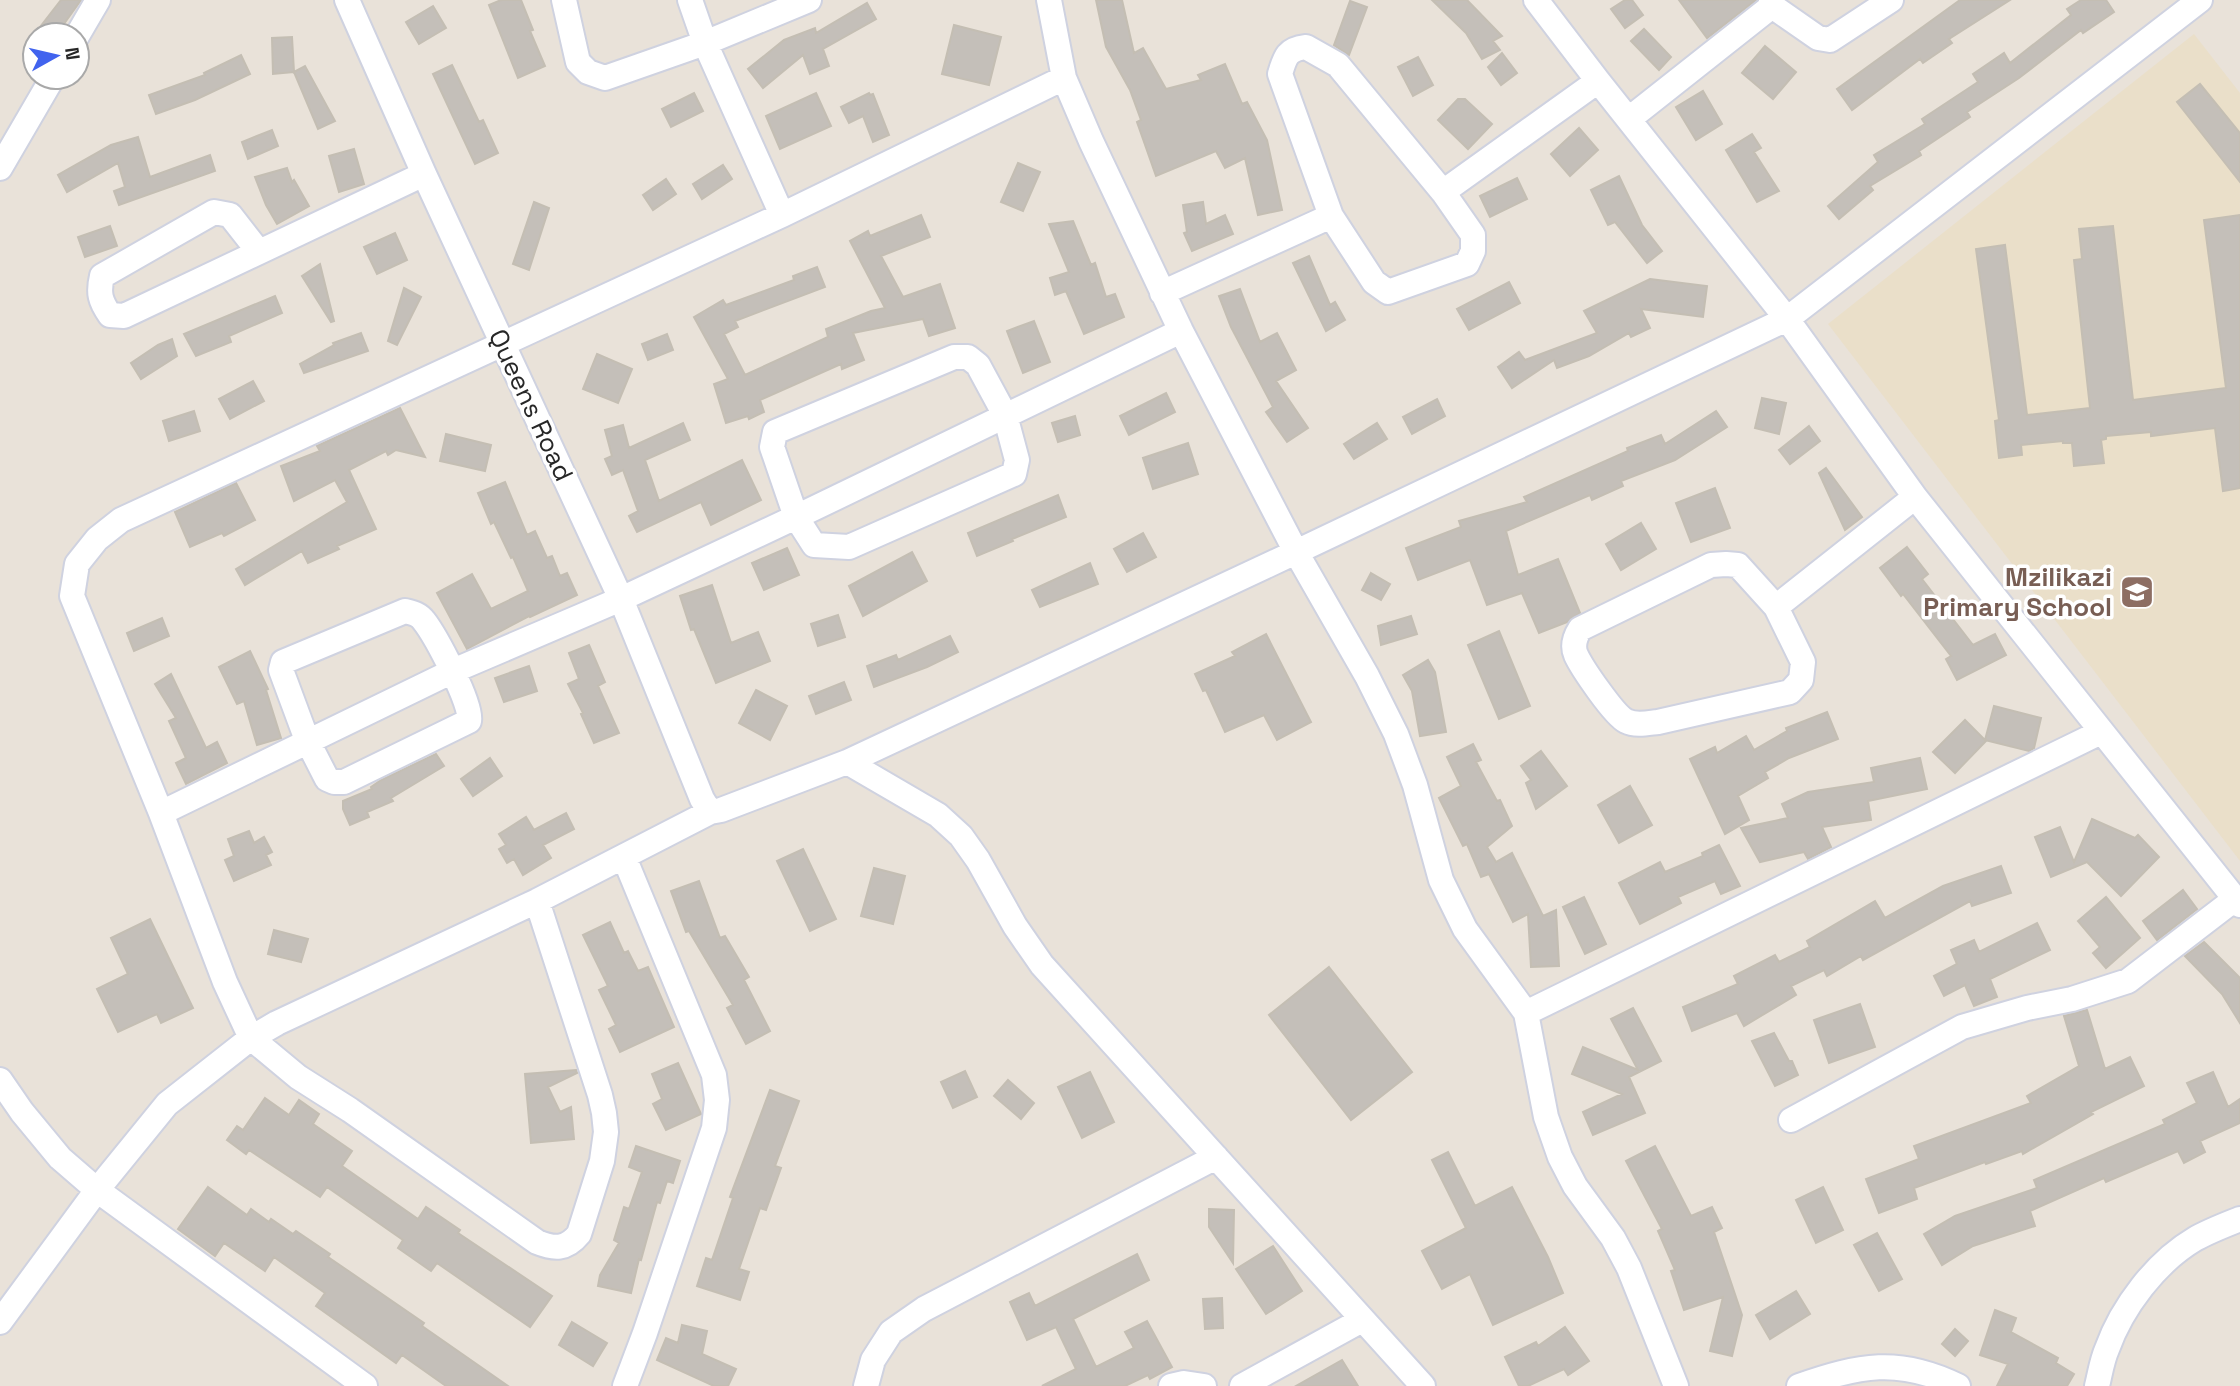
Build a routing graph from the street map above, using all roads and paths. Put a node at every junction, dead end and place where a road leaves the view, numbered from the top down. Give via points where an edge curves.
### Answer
1 (98, 0) edge
2 (346, 0) edge
3 (564, 0) edge
4 (691, 0) edge
5 (809, 0) edge
6 (1049, 0) edge
7 (1536, 0) edge
8 (1891, 0) edge
9 (2200, 0) edge
10 (1771, 3) edge
11 (86, 21) edge
12 (705, 43) junction
13 (1064, 78) junction
14 (1598, 81) junction
15 (45, 91) edge
16 (1629, 119) junction
17 (0, 168) edge
18 (424, 174) junction
19 (1443, 192) junction
20 (782, 215) junction
21 (1331, 216) junction
22 (259, 252) junction
23 (1162, 293) junction
24 (1787, 319) junction
25 (1181, 331) junction
26 (502, 343) junction
27 (1005, 415) junction
28 (1915, 497) junction
29 (796, 517) junction
30 (1296, 552) junction
31 (621, 599) junction
32 (1776, 607) junction
33 (453, 671) junction
34 (2101, 732) junction
35 (307, 740) junction
36 (846, 762) junction
37 (710, 812) junction
38 (161, 813) junction
39 (624, 857) junction
40 (537, 901) junction
41 (2238, 902) edge
42 (1526, 1013) junction
43 (251, 1038) junction
44 (0, 1080) edge
45 (1791, 1120) dead end
46 (1216, 1157) junction
47 (97, 1190) junction
48 (2240, 1219) edge
49 (1362, 1320) junction
50 (0, 1322) edge
51 (365, 1386) edge
52 (625, 1386) edge
53 (866, 1386) edge
54 (1171, 1386) edge
55 (1204, 1386) edge
56 (1242, 1386) edge
57 (1423, 1386) edge
58 (1676, 1386) edge
59 (1799, 1386) edge
60 (1958, 1386) edge
61 (2097, 1386) edge

1 - 11 street
2 - 18 street, Queens Road
3 - 12 street via 578,62 588,72 605,78
4 - 12 street
5 - 12 street
6 - 13 street
7 - 14 street
8 - 10 street via 1830,40 1818,38
9 - 24 street
10 - 16 street
12 - 20 street
13 - 20 street
13 - 23 street
14 - 16 street
14 - 19 street
15 - 17 street
16 - 24 street
18 - 22 street
18 - 26 street, Queens Road
19 - 21 street via 1473,235 1467,264 1388,292 1374,282
19 - 21 street via 1338,65 1306,47 1295,48 1284,58 1280,74
20 - 26 street
21 - 23 street
22 - 22 street via 124,316 110,315 101,303 102,276 214,212 230,215
23 - 25 street
24 - 28 street
24 - 30 street
25 - 27 street
25 - 30 street
26 - 31 street, Queens Road
26 - 38 street via 121,520 97,539 77,564 72,596
27 - 29 street
27 - 29 street via 1017,460 1014,474 849,547 814,545
27 - 29 street via 978,365 968,357 954,357 775,432 772,447
28 - 32 street
28 - 34 street
29 - 31 street
30 - 36 street
30 - 42 street via 1396,734 1441,880 1465,929
31 - 33 street
31 - 37 street, Queens Road
32 - 32 street via 1738,565 1711,565 1580,629 1574,638 1575,653 1613,710 1639,724 1790,692 1801,680 1803,662
33 - 35 street
33 - 35 street via 470,712 469,721 344,782 327,779
33 - 35 street via 424,620 405,611 283,662 281,670
34 - 41 street
34 - 42 street
35 - 38 street
36 - 37 street
36 - 46 street via 938,815 961,836 1042,965
37 - 39 street
38 - 43 street
39 - 40 street
39 - 52 street via 714,1075 717,1100 714,1128
40 - 43 street
40 - 43 street via 600,1095 606,1132 602,1161 572,1243 549,1247 537,1242 298,1077
41 - 45 street via 2128,981 1962,1027
42 - 58 street via 1552,1138 1575,1186 1614,1238 1629,1268
43 - 47 street via 167,1104
44 - 47 street via 60,1158
46 - 49 street
46 - 53 street via 924,1309 891,1332 873,1360
47 - 50 street
47 - 51 street
48 - 61 street via 2194,1239 2148,1279 2107,1349
49 - 56 street
49 - 57 street
54 - 55 street
59 - 60 street via 1868,1367 1898,1367

